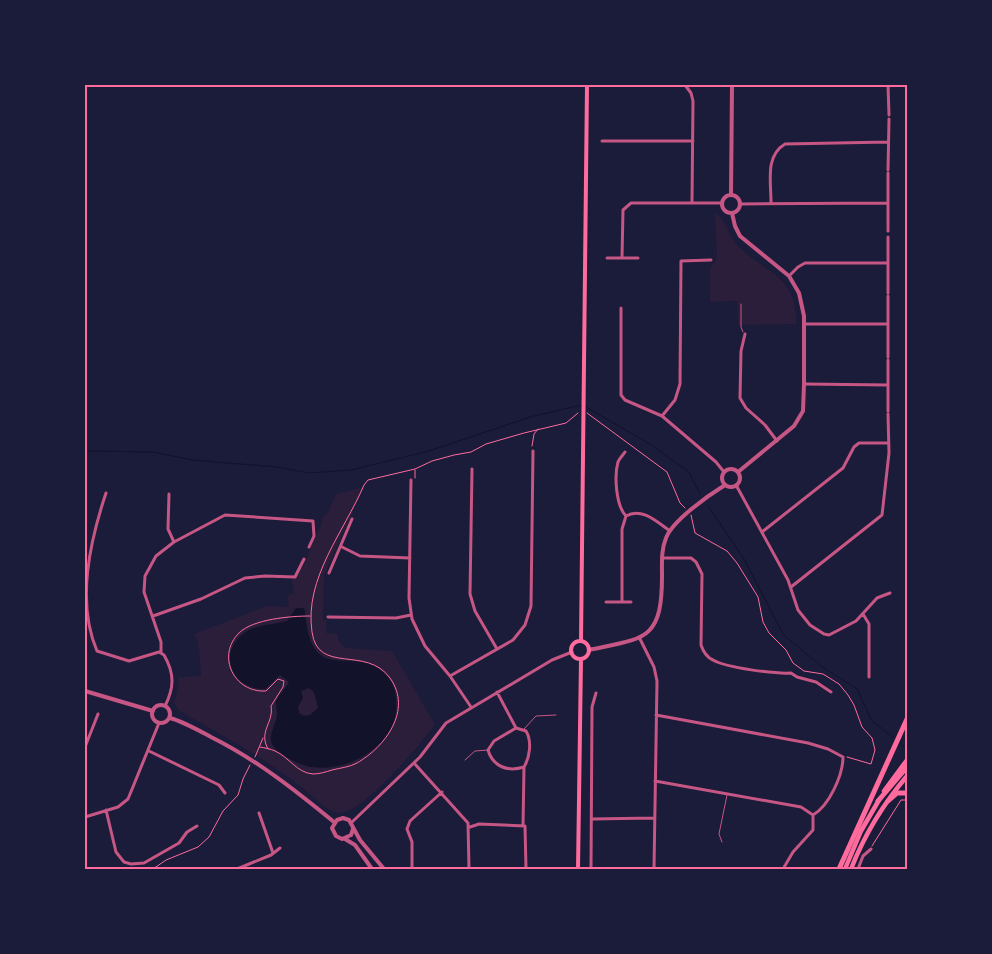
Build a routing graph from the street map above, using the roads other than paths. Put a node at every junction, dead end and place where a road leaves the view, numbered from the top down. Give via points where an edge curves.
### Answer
1 (587, 85) edge
2 (684, 85) edge
3 (732, 85) edge
4 (888, 85) edge
5 (889, 115) dead end
6 (889, 119) dead end
7 (602, 141) dead end
8 (693, 141) junction
9 (888, 142) junction
10 (731, 195) junction
11 (692, 201) junction
12 (771, 202) junction
13 (722, 203) junction
14 (888, 203) junction
15 (740, 204) junction
16 (732, 213) junction
17 (888, 231) dead end
18 (888, 237) dead end
19 (607, 258) dead end
20 (622, 258) junction
21 (638, 258) dead end
22 (711, 260) dead end
23 (888, 263) junction
24 (789, 276) junction
25 (741, 304) dead end
26 (621, 308) dead end
27 (804, 324) junction
28 (888, 324) junction
29 (745, 334) joint
30 (804, 384) junction
31 (888, 384) junction
32 (662, 416) junction
33 (777, 440) junction
34 (888, 443) junction
35 (532, 451) road end
36 (625, 452) dead end
37 (472, 469) dead end
38 (724, 472) junction
39 (738, 472) junction
40 (411, 480) dead end
41 (725, 485) junction
42 (736, 486) junction
43 (106, 493) dead end
44 (169, 494) dead end
45 (626, 516) junction
46 (352, 519) dead end
47 (670, 531) junction
48 (762, 532) junction
49 (174, 542) junction
50 (309, 547) dead end
51 (342, 547) junction
52 (410, 558) junction
53 (662, 558) junction
54 (304, 559) dead end
55 (329, 573) dead end
56 (791, 587) junction
57 (890, 593) dead end
58 (606, 602) dead end
59 (622, 602) junction
60 (631, 602) dead end
61 (863, 614) junction
62 (411, 615) junction
63 (153, 616) junction
64 (328, 617) dead end
65 (92, 633) junction
66 (85, 634) edge
67 (640, 638) junction
68 (581, 641) junction
69 (497, 649) junction
70 (589, 650) junction
71 (572, 652) junction
72 (161, 653) junction
73 (581, 659) junction
74 (450, 676) junction
75 (868, 677) dead end
76 (85, 691) edge
77 (497, 692) junction
78 (831, 692) dead end
79 (596, 693) dead end
80 (165, 706) junction
81 (471, 707) junction
82 (153, 711) junction
83 (98, 714) dead end
84 (556, 715) dead end
85 (656, 715) junction
86 (170, 718) junction
87 (907, 719) edge
88 (159, 723) junction
89 (516, 728) junction
90 (524, 730) junction
91 (85, 747) edge
92 (488, 750) junction
93 (149, 751) junction
94 (465, 760) dead end
95 (907, 760) edge
96 (414, 763) junction
97 (524, 767) junction
98 (907, 767) edge
99 (907, 776) edge
100 (655, 781) junction
101 (442, 792) junction
102 (225, 793) dead end
103 (907, 793) edge
104 (727, 794) junction
105 (878, 801) junction
106 (888, 802) junction
107 (106, 810) junction
108 (259, 813) dead end
109 (813, 815) junction
110 (85, 817) edge
111 (654, 818) junction
112 (592, 819) junction
113 (334, 822) junction
114 (351, 822) junction
115 (197, 826) dead end
116 (524, 826) junction
117 (470, 827) junction
118 (353, 828) junction
119 (345, 839) junction
120 (722, 842) dead end
121 (280, 848) dead end
122 (871, 849) road end
123 (273, 853) junction
124 (237, 869) edge
125 (372, 869) edge
126 (384, 869) edge
127 (412, 869) edge
128 (469, 869) edge
129 (526, 869) edge
130 (578, 869) edge
131 (591, 869) edge
132 (654, 869) edge
133 (783, 869) edge
134 (839, 869) edge
135 (845, 869) edge
136 (851, 869) edge
137 (858, 869) edge

1 - 68 main road
2 - 8 street via 691,92 693,101
3 - 10 street
4 - 5 street
6 - 9 street
7 - 8 street
8 - 11 street
9 - 12 street via 785,144 776,150 771,162
9 - 14 street
10 - 13 street via 726,196
10 - 15 street
11 - 13 street
11 - 20 street via 638,201 626,206 622,217
12 - 14 street
12 - 15 street
13 - 16 street via 725,210
14 - 17 street
15 - 16 street
16 - 24 street via 740,236
18 - 23 street
19 - 20 street
20 - 21 street
22 - 32 street via 681,261 680,384 675,400
23 - 24 street via 805,263
23 - 28 street
24 - 27 street via 802,300
25 - 29 lane via 741,327
26 - 32 street via 621,395 625,400
27 - 28 street
27 - 30 street
28 - 31 street
29 - 33 street via 741,351 740,398
30 - 31 street
30 - 33 street via 803,411 794,426
31 - 34 street
32 - 38 street
33 - 39 street
34 - 48 street via 854,447 843,468
34 - 56 street via 882,515
35 - 69 street via 531,606 520,633
36 - 45 street via 618,462 618,504
37 - 69 street via 470,594 475,611
38 - 39 street via 731,469
38 - 41 street via 722,480
39 - 42 street via 740,478
40 - 52 street
41 - 42 street
41 - 47 street via 678,521
42 - 48 street
43 - 65 street via 86,581
44 - 49 street via 168,529
45 - 47 street via 632,512 644,514
45 - 59 street via 622,528
46 - 51 street
47 - 53 street
48 - 56 street
49 - 50 street via 225,515 313,521 314,536
49 - 63 street via 156,556 145,576 144,592
51 - 52 street via 360,556
51 - 55 street
52 - 62 street
53 - 67 street via 660,611 653,626
53 - 78 street via 691,558 700,568 701,645 712,660 777,674 791,673 797,678 816,682
54 - 63 street via 295,577 245,578 201,599
56 - 61 street via 802,617 824,634 852,624
57 - 61 street via 877,598
58 - 59 street
59 - 60 street
61 - 75 street via 869,624
62 - 64 street via 396,618
62 - 74 street via 419,637
63 - 72 street
65 - 66 street
65 - 72 street via 97,651 109,656 130,661
67 - 70 street
67 - 85 street via 654,667
68 - 70 main road
68 - 71 main road via 574,644
69 - 74 street
70 - 73 main road via 588,656
71 - 73 main road via 574,657
71 - 77 street
72 - 80 street via 173,681
73 - 130 main road
74 - 81 street
76 - 82 street
77 - 81 street
77 - 89 street
79 - 112 street via 592,707
80 - 82 street
80 - 86 street via 170,711
81 - 96 street via 446,723
82 - 88 street via 153,718
83 - 91 street
84 - 90 lane via 536,716
85 - 100 street
85 - 109 street via 808,743 843,757 841,770 825,805
86 - 88 street
86 - 113 street via 260,765 297,790
87 - 134 highway
88 - 93 street
89 - 90 street
89 - 92 street via 494,741
90 - 97 street via 529,739 528,760
92 - 94 lane via 478,750
92 - 97 street via 502,768
93 - 102 street via 219,785
93 - 107 street via 128,799 118,807
95 - 105 main road
96 - 101 street
96 - 114 street
97 - 116 street
98 - 105 highway
99 - 106 main road
100 - 104 street
100 - 111 street
101 - 117 street
101 - 127 street via 406,828 412,842
103 - 106 highway via 897,793
104 - 109 street via 801,807
104 - 120 lane via 720,834
105 - 135 main road
106 - 136 main road
107 - 110 street
107 - 115 street via 116,852 124,862 131,864 144,863 179,843 187,832
108 - 123 street
109 - 133 street via 813,830 792,852
111 - 112 street
111 - 132 street
112 - 131 street
113 - 114 street via 343,818
113 - 119 street via 334,834
114 - 118 street
116 - 117 street via 479,824
116 - 129 street
117 - 128 street
118 - 119 street
118 - 126 street
119 - 125 street via 355,845
121 - 123 street
122 - 137 street
123 - 124 street

